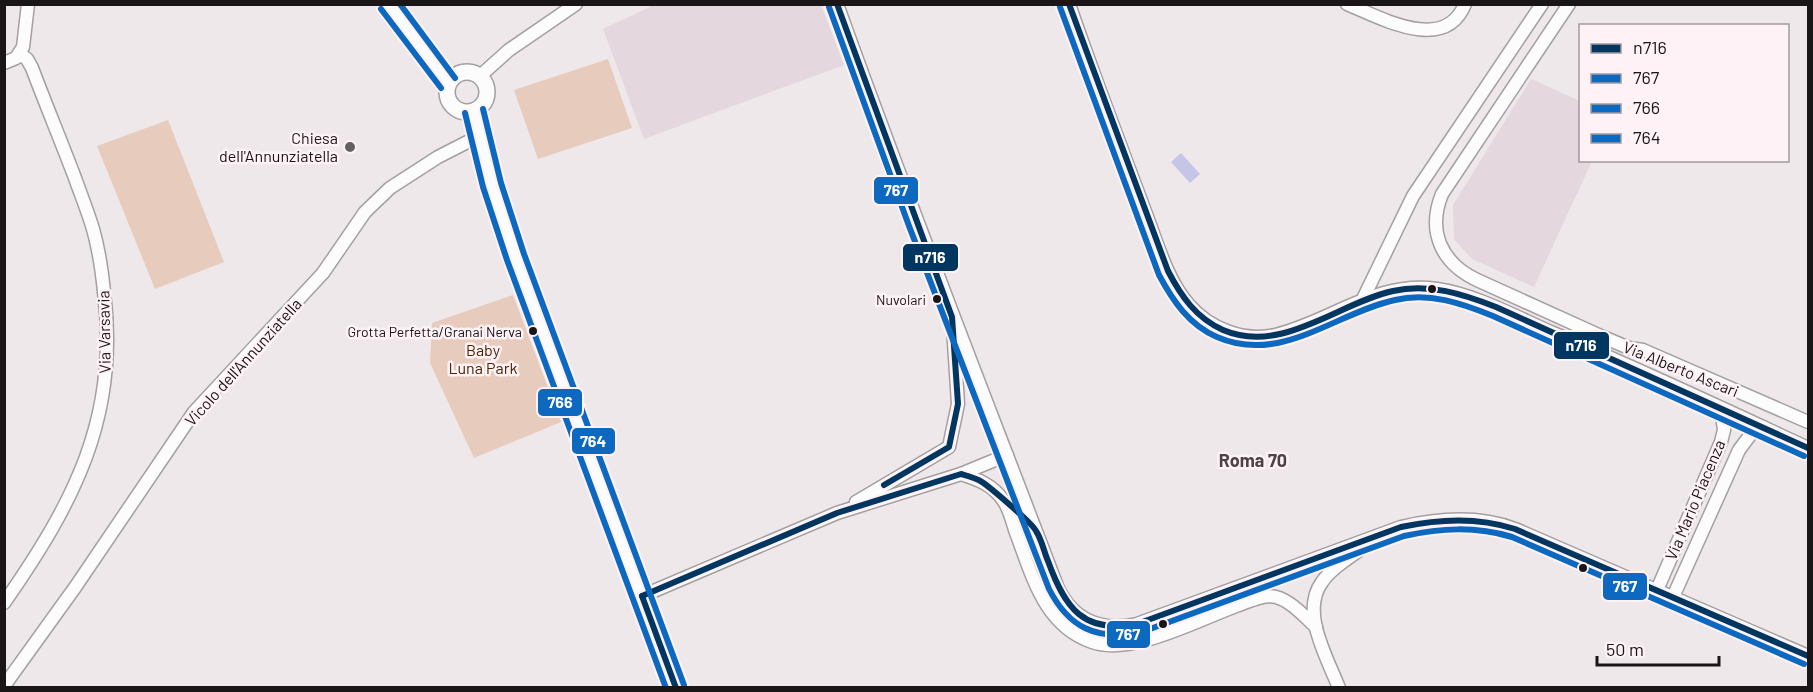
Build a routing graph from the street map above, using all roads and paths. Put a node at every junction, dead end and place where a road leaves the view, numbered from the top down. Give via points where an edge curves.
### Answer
1 (28, 4) edge
2 (388, 4) edge
3 (576, 4) edge
4 (837, 4) edge
5 (1068, 4) edge
6 (1347, 4) edge
7 (1465, 4) edge
8 (1542, 4) edge
9 (1569, 4) edge
10 (20, 54) junction
11 (4, 63) edge
12 (1502, 65) junction
13 (480, 76) junction
14 (1520, 77) junction
15 (448, 83) junction
16 (474, 111) junction
17 (479, 136) junction
18 (1451, 139) junction
19 (1470, 152) junction
20 (1362, 301) junction
21 (952, 317) junction
22 (1603, 337) junction
23 (1596, 351) junction
24 (1721, 408) junction
25 (1809, 422) edge
26 (1763, 427) junction
27 (1809, 448) edge
28 (1007, 456) junction
29 (961, 474) junction
30 (1004, 501) junction
31 (837, 513) junction
32 (1036, 530) junction
33 (1377, 536) junction
34 (1238, 587) junction
35 (1657, 590) junction
36 (642, 596) junction
37 (1673, 597) junction
38 (4, 603) edge
39 (1244, 603) junction
40 (1316, 627) junction
41 (1809, 656) edge
42 (5, 683) edge
43 (676, 687) edge
44 (1339, 687) edge

1 - 10 street
2 - 15 street
3 - 13 street via 509,50
4 - 21 street
5 - 20 street, Via Alberto Ascari via 1165,263 1182,297 1194,310 1226,331 1262,336 1284,332
6 - 7 street via 1431,31 1457,18
8 - 12 street
9 - 14 street
10 - 11 street
10 - 38 street, Via Varsavia via 32,68 93,227 106,307 107,342 102,402 86,461 56,524
12 - 14 street
12 - 18 street
13 - 15 street via 460,73
13 - 16 street via 488,93 482,106
14 - 19 street
15 - 16 street via 446,95 450,104 464,112
16 - 17 street
17 - 36 street via 516,257
17 - 42 street, Vicolo dell'Annunziatella via 390,188 365,212 322,273 194,412
18 - 19 street
18 - 20 street via 1406,208
19 - 22 street, Via Alberto Ascari via 1438,203 1436,218 1446,256 1477,280
20 - 23 street, Via Alberto Ascari via 1398,290 1442,290 1480,301
21 - 28 street
21 - 31 street via 958,404 949,447
22 - 23 street
22 - 25 street, Via Alberto Ascari via 1643,350
23 - 24 street, Via Alberto Ascari
24 - 26 street, Via Alberto Ascari
24 - 35 street, Via Mario Piacenza via 1721,442
26 - 27 street, Via Alberto Ascari
26 - 37 street, Via Mario Piacenza via 1751,434 1739,450
28 - 29 street
28 - 32 street
29 - 30 street via 980,480
29 - 31 street
30 - 32 street
30 - 39 street via 1045,604 1064,626 1083,639 1108,646 1132,645
31 - 36 street
32 - 34 street via 1063,598 1081,616 1101,626 1137,624
33 - 34 street
33 - 35 street via 1421,523 1488,521
33 - 40 street via 1318,588 1314,604
34 - 39 street
35 - 37 street
36 - 43 street
37 - 41 street
39 - 40 street via 1264,596 1278,597
40 - 44 street

